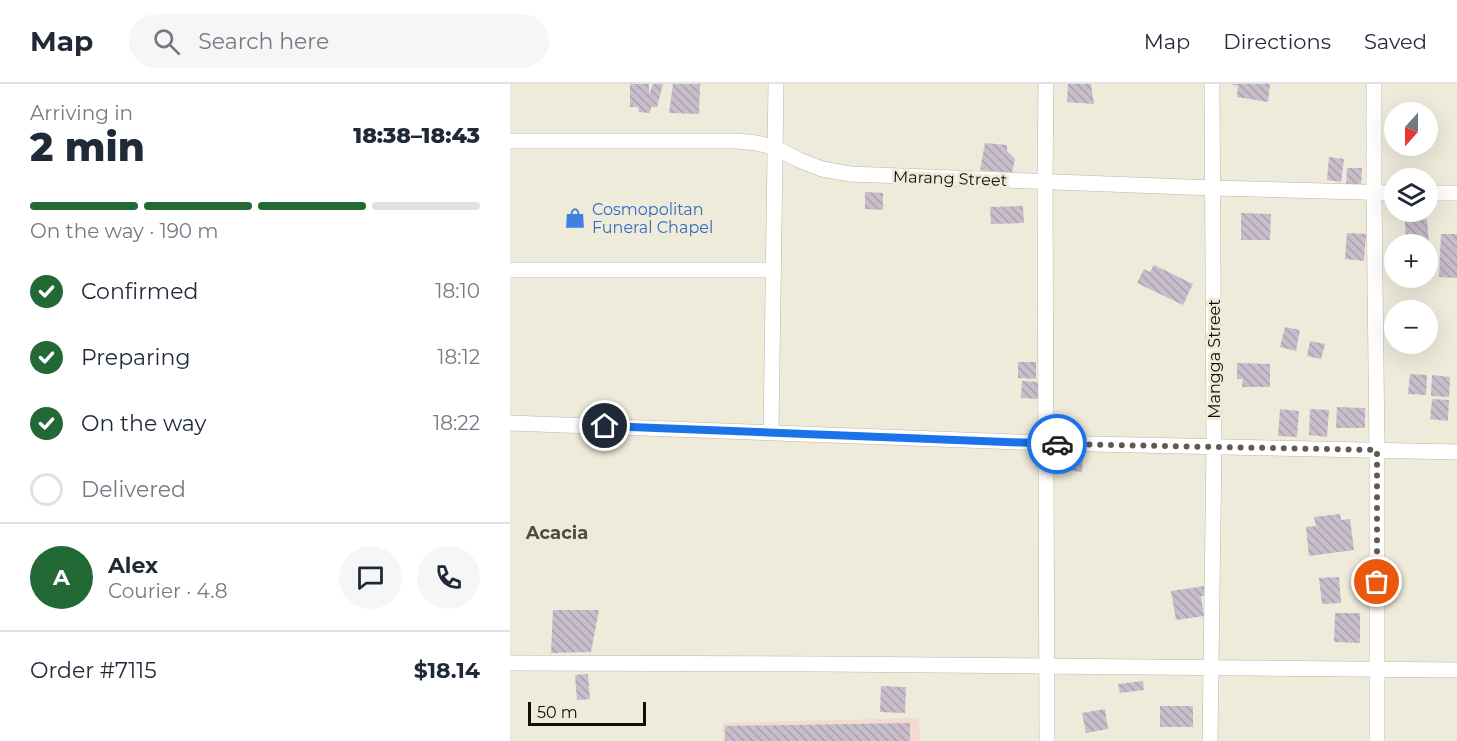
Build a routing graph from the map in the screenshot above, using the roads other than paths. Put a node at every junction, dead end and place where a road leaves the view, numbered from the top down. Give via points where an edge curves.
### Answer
1 (776, 84) edge
2 (1046, 84) edge
3 (1212, 84) edge
4 (1374, 84) edge
5 (510, 141) edge
6 (776, 148) junction
7 (1045, 182) junction
8 (1213, 188) junction
9 (1374, 193) junction
10 (1384, 193) edge
11 (1438, 193) edge
12 (1457, 193) edge
13 (510, 270) edge
14 (774, 270) junction
15 (510, 423) edge
16 (771, 433) junction
17 (1046, 443) junction
18 (1214, 447) junction
19 (1377, 450) junction
20 (1457, 452) edge
21 (510, 663) edge
22 (1047, 666) junction
23 (1211, 668) junction
24 (1377, 669) junction
25 (1457, 670) edge
26 (1047, 741) edge
27 (1210, 741) edge
28 (1377, 741) edge

1 - 6 street
2 - 7 street
3 - 8 street, Mangga Street
4 - 9 street
5 - 6 street, Marang Street via 715,140
6 - 7 street, Marang Street via 822,169 850,174
6 - 14 street
7 - 8 street, Marang Street
7 - 17 street
8 - 9 street, Marang Street
8 - 18 street, Mangga Street
9 - 10 street, Marang Street
9 - 19 street
11 - 12 street
13 - 14 street
14 - 16 street
15 - 16 street
16 - 17 street
17 - 18 street
17 - 22 street
18 - 19 street
18 - 23 street, Mangga Street
19 - 20 street
19 - 24 street
21 - 22 street
22 - 23 street
22 - 26 street
23 - 24 street
23 - 27 street, Mangga Street
24 - 25 street
24 - 28 street

